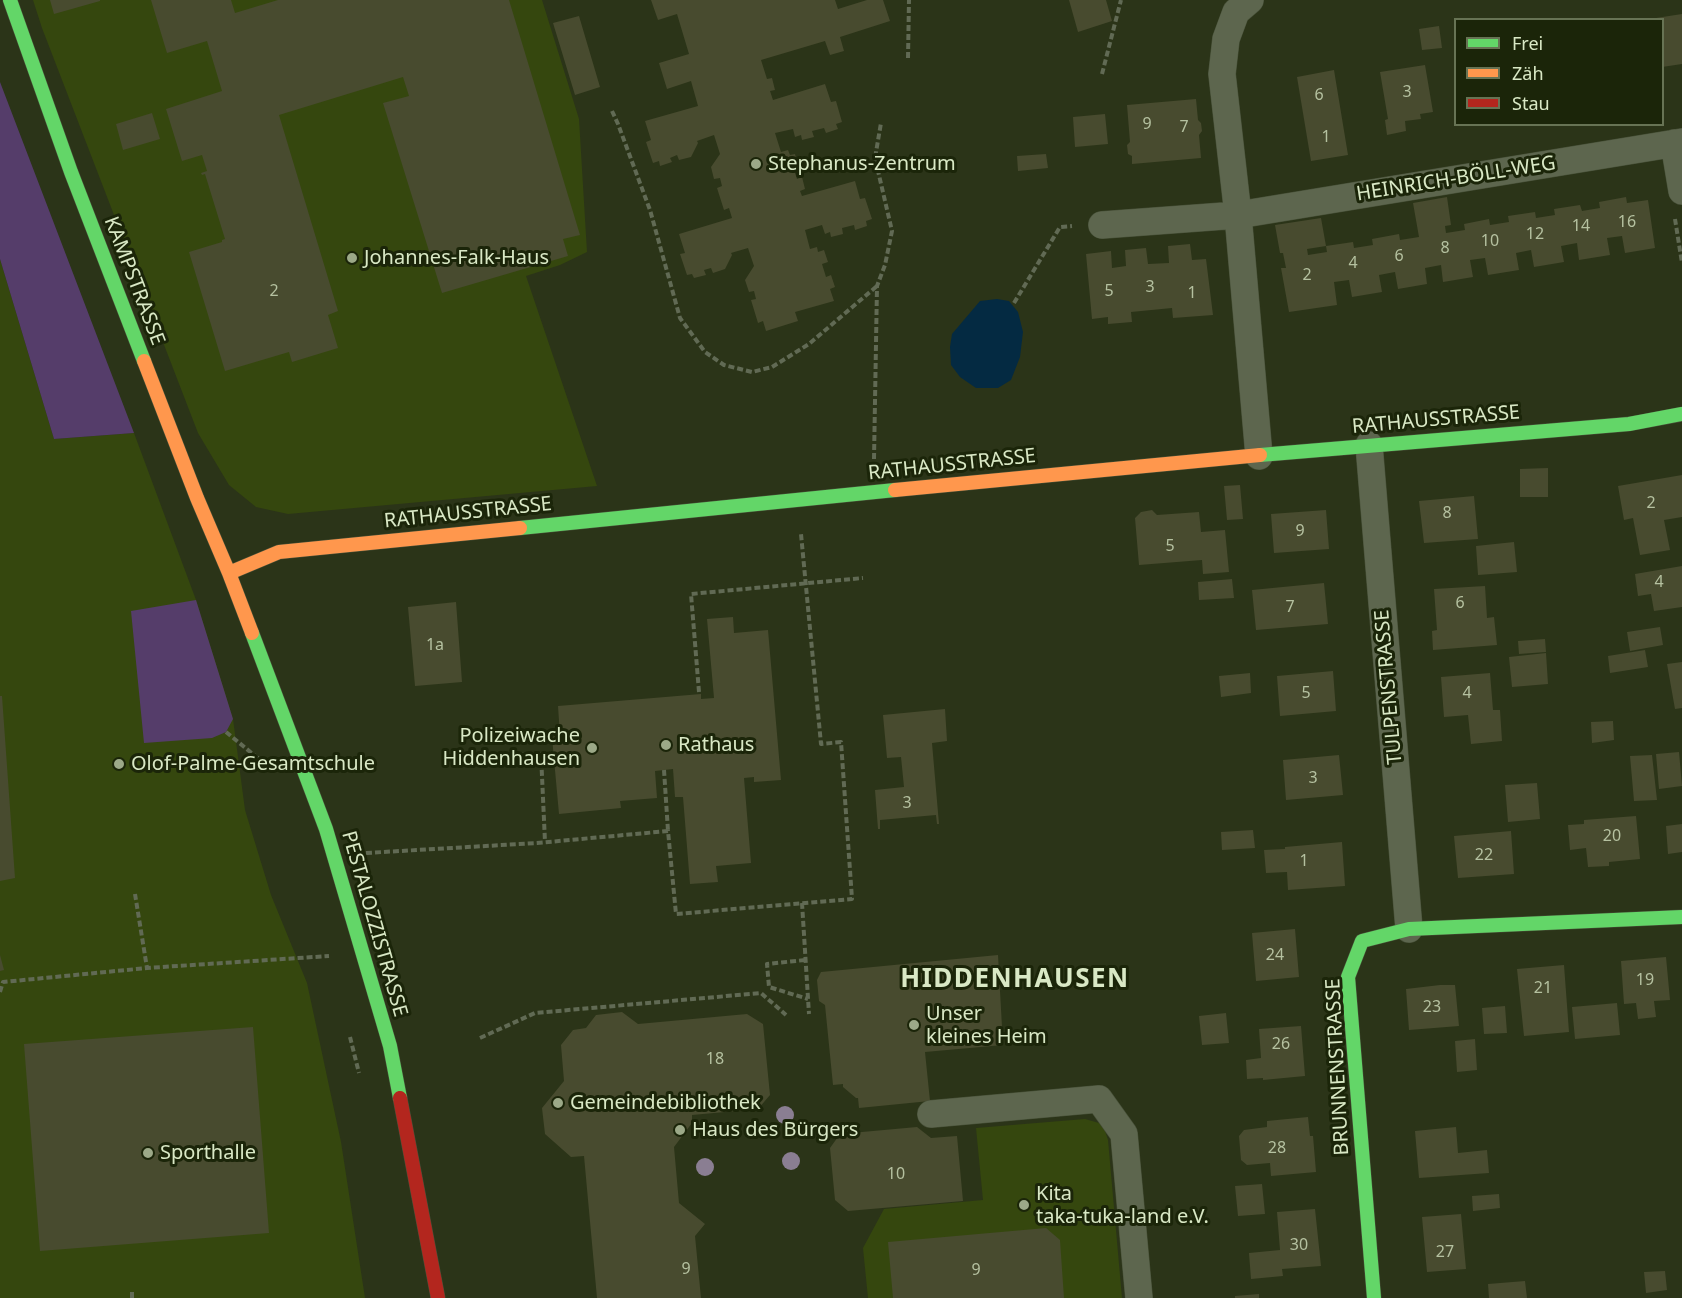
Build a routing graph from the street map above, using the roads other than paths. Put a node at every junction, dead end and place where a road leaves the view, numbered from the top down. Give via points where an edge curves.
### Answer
1 (10, 0) edge
2 (1250, 0) edge
3 (1678, 142) edge
4 (1682, 190) edge
5 (1238, 215) junction
6 (1102, 225) road end
7 (1682, 414) edge
8 (1369, 445) junction
9 (1259, 456) junction
10 (229, 573) junction
11 (1682, 917) edge
12 (1409, 929) junction
13 (931, 1114) dead end
14 (438, 1298) edge
15 (1139, 1298) edge
16 (1374, 1298) edge

1 - 10 street, KAMPSTRASSE via 71,172
2 - 5 street via 1236,12 1226,39 1222,74
3 - 4 street, HEINRICH-BÖLL-WEG
3 - 5 street, HEINRICH-BÖLL-WEG
5 - 6 street, HEINRICH-BÖLL-WEG
5 - 9 street
7 - 8 street, RATHAUSSTRASSE via 1629,423
8 - 9 street, RATHAUSSTRASSE
8 - 12 street, TULPENSTRASSE
9 - 10 street, RATHAUSSTRASSE via 279,552
10 - 14 street, PESTALOZZISTRASSE via 326,828 390,1046
11 - 12 street, BRUNNENSTRASSE
12 - 16 street, BRUNNENSTRASSE via 1362,941 1348,977
13 - 15 street via 1099,1100 1124,1134

